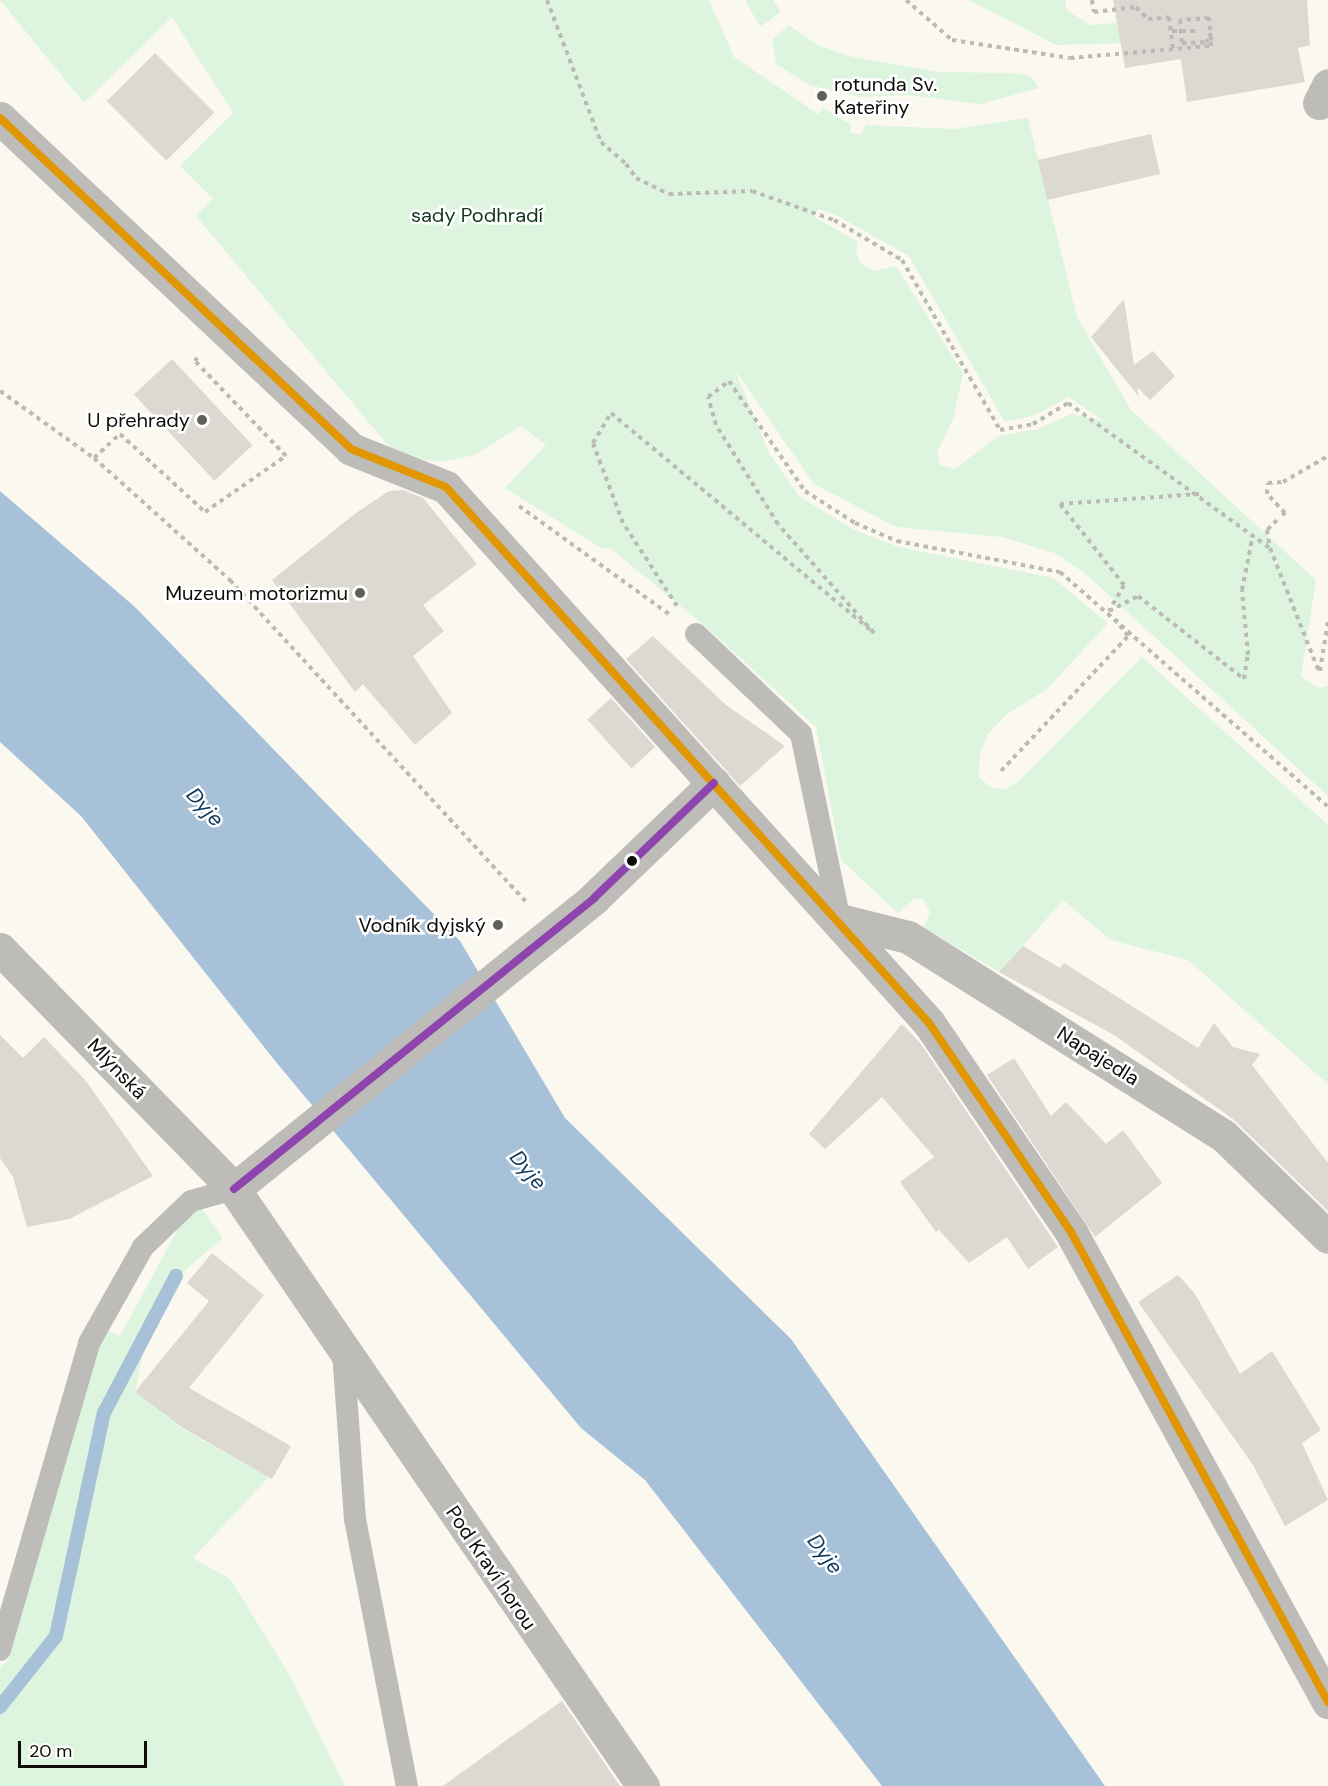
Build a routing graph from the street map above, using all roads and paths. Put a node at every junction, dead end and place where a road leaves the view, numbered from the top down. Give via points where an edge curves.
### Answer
1 (547, 0) edge
2 (906, 0) edge
3 (1092, 0) edge
4 (1196, 31) dead end
5 (1172, 32) junction
6 (1214, 36) dead end
7 (1173, 49) junction
8 (0, 118) edge
9 (222, 327) junction
10 (0, 391) edge
11 (1328, 456) edge
12 (94, 458) junction
13 (1200, 494) junction
14 (510, 500) dead end
15 (1282, 515) dead end
16 (1277, 520) dead end
17 (1253, 534) junction
18 (1270, 548) junction
19 (1109, 611) junction
20 (1328, 621) edge
21 (696, 634) junction
22 (1001, 771) dead end
23 (714, 783) junction
24 (1328, 807) edge
25 (840, 920) junction
26 (542, 940) junction
27 (0, 949) edge
28 (234, 1189) junction
29 (1328, 1237) edge
30 (343, 1347) junction
31 (0, 1650) edge
32 (1328, 1702) edge
33 (407, 1786) edge
34 (643, 1786) edge

1 - 13 path via 601,142 636,178 669,194 753,191 834,220 902,260 1000,430 1033,424 1068,403
2 - 7 path via 952,40 1070,58
3 - 5 path via 1094,12 1136,7 1148,19 1169,17
4 - 5 path
5 - 7 path
6 - 7 path via 1209,40 1205,42 1182,43 1180,21 1209,18 1211,38 1211,46
8 - 9 street
9 - 12 path via 195,361 286,456 205,512 120,434
9 - 23 street via 351,449 446,487
10 - 12 path
11 - 15 path via 1283,482 1268,483 1267,494 1285,513
12 - 26 path via 230,580
13 - 17 path
13 - 19 path via 1060,504 1124,585
14 - 21 path
16 - 18 path via 1267,530
17 - 18 path
17 - 19 path via 1242,590 1248,655 1245,678 1138,596
18 - 20 path via 1319,672
19 - 21 path via 1060,572 897,541 855,523 805,491 729,381 708,397 716,425 778,524 874,633 611,414 592,443 623,523
19 - 22 path via 1128,636
19 - 24 path
21 - 25 lane via 801,734
23 - 25 street
23 - 26 street via 594,898
25 - 29 street, Napajedla via 908,937 1223,1135
25 - 32 street via 929,1023 1071,1232
26 - 28 street
27 - 28 street, Mlýnská
28 - 30 street, Mlýnská
28 - 31 lane via 191,1201 142,1247 89,1343
30 - 33 lane via 355,1519
30 - 34 street, Pod Kraví horou

